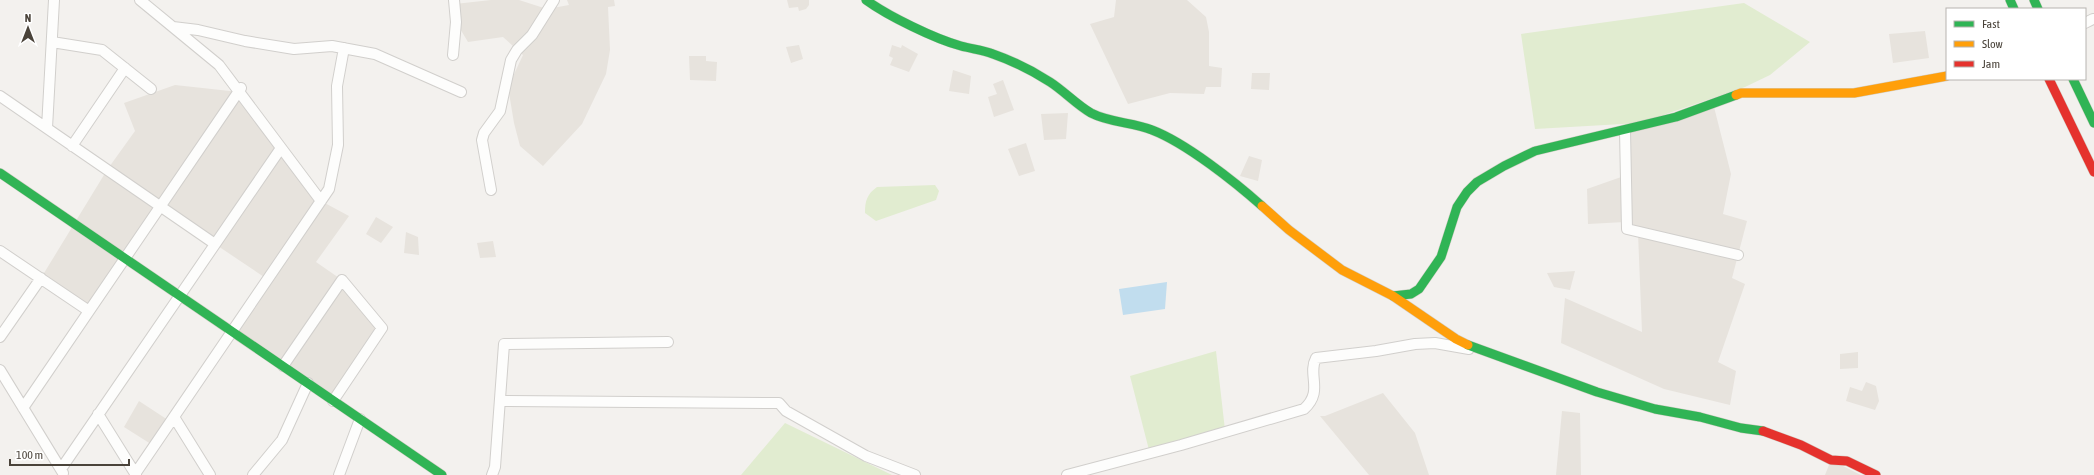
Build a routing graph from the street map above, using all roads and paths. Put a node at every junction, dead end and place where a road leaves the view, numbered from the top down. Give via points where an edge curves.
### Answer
1 (54, 0) edge
2 (140, 0) edge
3 (454, 0) edge
4 (554, 0) edge
5 (866, 0) edge
6 (173, 28) junction
7 (52, 42) junction
8 (344, 48) junction
9 (453, 55) dead end
10 (125, 68) junction
11 (1946, 76) edge
12 (2048, 80) edge
13 (2072, 80) edge
14 (151, 89) dead end
15 (240, 90) junction
16 (461, 92) dead end
17 (0, 96) edge
18 (2094, 123) edge
19 (47, 128) junction
20 (1625, 131) junction
21 (72, 146) junction
22 (281, 148) junction
23 (2094, 172) edge
24 (0, 173) edge
25 (491, 190) dead end
26 (321, 201) junction
27 (160, 207) junction
28 (215, 244) junction
29 (0, 251) edge
30 (1738, 255) dead end
31 (125, 259) junction
32 (40, 278) junction
33 (180, 296) junction
34 (1393, 296) junction
35 (89, 311) junction
36 (232, 331) junction
37 (0, 337) edge
38 (668, 342) dead end
39 (1481, 351) junction
40 (283, 366) junction
41 (0, 370) edge
42 (308, 383) junction
43 (333, 401) junction
44 (500, 401) junction
45 (23, 408) junction
46 (98, 414) junction
47 (174, 417) junction
48 (360, 419) junction
49 (63, 472) edge
50 (136, 474) edge
51 (210, 475) edge
52 (253, 475) edge
53 (339, 475) edge
54 (442, 475) edge
55 (492, 475) edge
56 (915, 475) edge
57 (1067, 475) edge
58 (1876, 475) edge

1 - 7 street
2 - 6 street
3 - 9 street via 456,22
4 - 25 street via 536,30 511,60 500,110 484,133 482,140
5 - 34 main road via 880,10 940,38 960,46 992,53 1017,64 1050,82 1092,113 1103,118 1155,131 1188,150 1246,192 1289,230 1342,270
6 - 8 street via 198,30 294,49 332,46
6 - 15 street via 219,65
7 - 10 street via 102,50
7 - 19 street
8 - 16 street via 374,54
8 - 26 street via 337,86 338,145 329,189
10 - 14 street
10 - 21 street
11 - 20 main road via 1854,93 1740,92 1676,117
12 - 23 main road
13 - 18 main road
15 - 22 street
15 - 27 street
17 - 19 street
19 - 21 street
20 - 30 street via 1626,229
20 - 34 main road via 1536,152 1504,166 1477,182 1457,207 1441,257 1419,288 1411,294
21 - 27 street
22 - 26 street
22 - 28 street
24 - 31 main road
26 - 36 street
27 - 28 street
27 - 31 street
28 - 33 street
29 - 32 street
31 - 33 main road
31 - 35 street
32 - 35 street
32 - 37 street
33 - 36 main road
33 - 46 street
34 - 39 main road via 1456,339
35 - 45 street
36 - 40 main road
36 - 47 street
38 - 44 street via 504,344
39 - 57 street via 1436,343 1316,358 1314,392 1312,400 1304,409
39 - 58 main road via 1641,405 1741,428 1766,431 1831,460 1847,461
40 - 42 main road
40 - 43 street via 342,280 382,328
41 - 45 street
42 - 43 main road
42 - 52 street via 282,440
43 - 48 main road
44 - 55 street via 496,467
44 - 56 street via 779,403 786,411 866,456
45 - 49 street
46 - 49 street
46 - 50 street
47 - 50 street
47 - 51 street
48 - 53 street
48 - 54 main road

